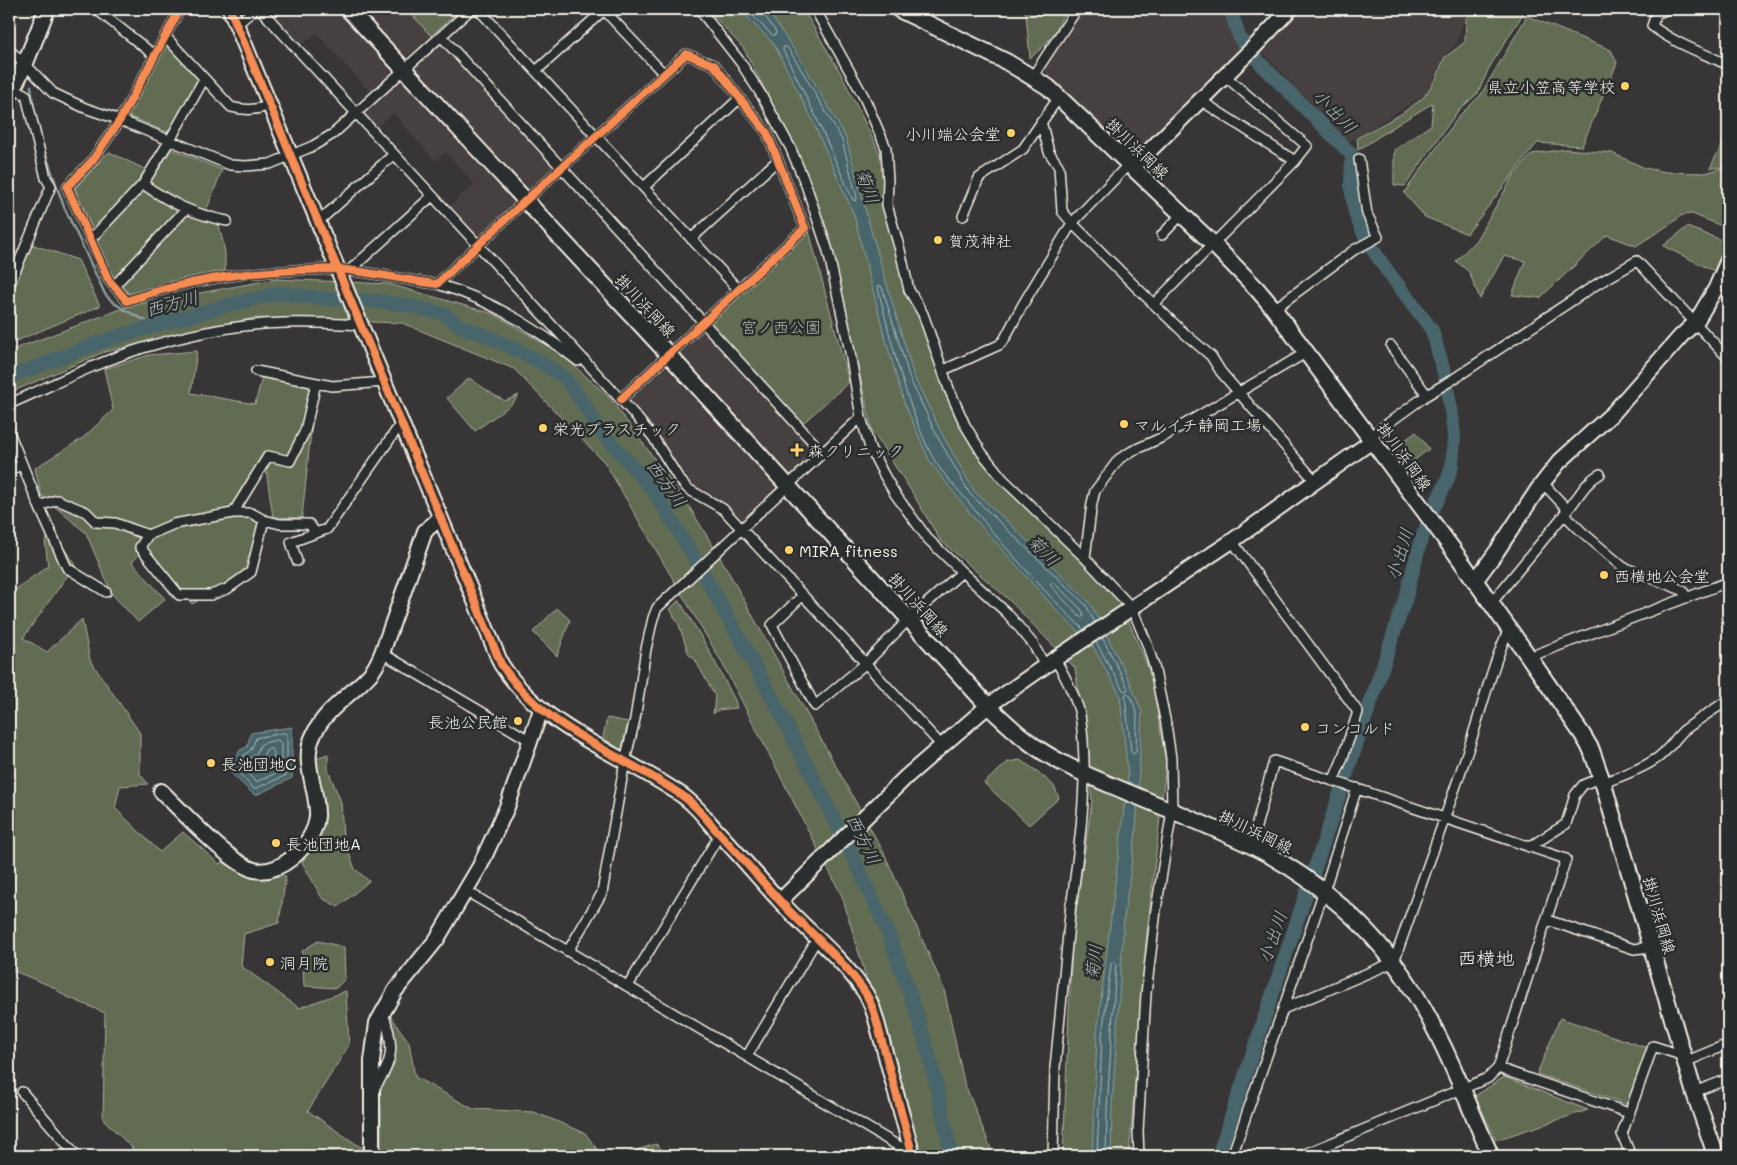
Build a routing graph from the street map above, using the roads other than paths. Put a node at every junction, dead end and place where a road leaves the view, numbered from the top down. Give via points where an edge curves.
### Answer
1 (46, 9) edge
2 (96, 9) edge
3 (180, 9) edge
4 (230, 9) edge
5 (254, 9) edge
6 (260, 9) edge
7 (348, 9) edge
8 (471, 9) edge
9 (478, 9) edge
10 (604, 9) edge
11 (699, 9) edge
12 (815, 9) edge
13 (898, 9) edge
14 (1077, 9) edge
15 (1290, 9) edge
16 (1667, 9) edge
17 (916, 13) edge
18 (236, 25) junction
19 (165, 36) junction
20 (441, 36) junction
21 (9, 50) edge
22 (154, 55) junction
23 (25, 64) junction
24 (1728, 65) edge
25 (404, 70) junction
26 (536, 71) junction
27 (664, 74) junction
28 (1033, 76) junction
29 (1224, 76) junction
30 (204, 79) junction
31 (11, 92) edge
32 (1059, 97) junction
33 (740, 98) junction
34 (1200, 100) junction
35 (271, 105) junction
36 (357, 113) junction
37 (120, 120) junction
38 (1041, 121) junction
39 (596, 136) junction
40 (170, 140) junction
41 (394, 154) junction
42 (291, 156) junction
43 (1359, 159) dead end
44 (778, 160) junction
45 (1295, 161) junction
46 (1131, 166) junction
47 (561, 168) junction
48 (142, 184) junction
49 (644, 187) junction
50 (432, 196) junction
51 (525, 201) junction
52 (186, 210) junction
53 (1182, 214) junction
54 (963, 216) dead end
55 (228, 221) dead end
56 (318, 222) junction
57 (1072, 223) junction
58 (1162, 235) dead end
59 (691, 238) junction
60 (90, 240) junction
61 (1213, 244) junction
62 (477, 245) junction
63 (1728, 260) edge
64 (343, 272) junction
65 (437, 284) junction
66 (9, 286) edge
67 (114, 286) junction
68 (738, 289) junction
69 (1154, 304) junction
70 (1274, 309) junction
71 (704, 322) junction
72 (1696, 322) junction
73 (361, 323) junction
74 (1391, 346) dead end
75 (1306, 352) junction
76 (668, 354) junction
77 (1728, 358) edge
78 (948, 368) dead end
79 (256, 371) dead end
80 (599, 377) junction
81 (385, 382) junction
82 (316, 383) junction
83 (1239, 393) junction
84 (1427, 395) junction
85 (620, 399) junction
86 (9, 404) edge
87 (861, 417) junction
88 (402, 422) junction
89 (9, 432) edge
90 (1370, 439) junction
91 (823, 453) junction
92 (22, 465) junction
93 (9, 470) edge
94 (1600, 474) dead end
95 (1316, 481) junction
96 (1542, 482) junction
97 (787, 486) junction
98 (39, 506) junction
99 (1566, 512) junction
100 (233, 513) junction
101 (440, 518) junction
102 (264, 520) junction
103 (741, 528) junction
104 (316, 533) junction
105 (148, 535) junction
106 (1232, 541) junction
107 (1085, 558) junction
108 (297, 561) dead end
109 (962, 572) junction
110 (1475, 581) junction
111 (1728, 582) edge
112 (106, 592) dead end
113 (803, 595) junction
114 (1687, 598) junction
115 (1491, 604) junction
116 (1130, 609) junction
117 (910, 620) junction
118 (1509, 629) junction
119 (382, 653) junction
120 (1529, 657) junction
121 (1053, 660) junction
122 (865, 664) junction
123 (1728, 700) edge
124 (988, 706) junction
125 (541, 710) junction
126 (529, 740) junction
127 (942, 746) junction
128 (625, 761) junction
129 (1086, 774) junction
130 (1334, 779) junction
131 (1602, 780) junction
132 (1357, 788) junction
133 (161, 791) dead end
134 (1172, 811) junction
135 (1445, 818) junction
136 (720, 834) junction
137 (1250, 845) junction
138 (1529, 847) junction
139 (1322, 890) junction
140 (466, 891) junction
141 (780, 901) junction
142 (1547, 920) junction
143 (817, 939) junction
144 (1651, 947) junction
145 (568, 951) junction
146 (1394, 962) junction
147 (628, 986) junction
148 (1283, 1009) junction
149 (1728, 1044) edge
150 (747, 1056) junction
151 (1684, 1059) junction
152 (1498, 1068) junction
153 (1723, 1081) dead end
154 (1462, 1090) junction
155 (22, 1092) dead end
156 (1694, 1092) junction
157 (1629, 1113) junction
158 (912, 1155) edge
159 (77, 1156) edge
160 (372, 1156) edge
161 (1053, 1156) edge
162 (1138, 1156) edge
163 (1232, 1156) edge
164 (1300, 1156) edge
165 (1490, 1156) edge
166 (1631, 1156) edge
167 (1716, 1156) edge

1 - 23 main road
2 - 22 street
3 - 19 street
4 - 18 street
5 - 18 street
6 - 36 street
7 - 25 main road, 掛川浜岡線
8 - 20 street
9 - 26 street
10 - 26 street
10 - 27 street
11 - 87 street via 762,96 806,185 828,251
12 - 107 street via 864,97 885,144 887,205 909,290 923,314 945,380 965,425 1003,479
13 - 17 main road, 掛川浜岡線
14 - 28 street
15 - 29 street
16 - 24 street via 1656,14 1652,26
17 - 28 main road, 掛川浜岡線
18 - 35 street
19 - 22 street
19 - 30 street
20 - 25 street
20 - 47 street
21 - 23 street
22 - 37 street
23 - 31 main road
23 - 37 street via 53,93
25 - 36 street
25 - 51 main road, 掛川浜岡線
26 - 39 street
27 - 33 street via 686,54 714,65
27 - 39 street
28 - 32 main road, 掛川浜岡線
29 - 34 street
29 - 45 street via 1307,146
30 - 35 street via 231,107 255,110
30 - 40 street
31 - 66 street via 26,95 46,178 51,186
32 - 38 street
32 - 46 main road, 掛川浜岡線
33 - 44 street via 767,133
33 - 49 street
34 - 45 street
34 - 46 street
35 - 42 street
36 - 41 street
36 - 42 street via 333,134
37 - 40 street
37 - 60 street via 92,160 67,187
38 - 54 street via 1023,149 979,178
38 - 57 street via 1050,152 1059,167 1062,211
39 - 47 street
39 - 49 street
40 - 42 street via 230,165 270,164
40 - 48 street
41 - 50 street
41 - 56 street
42 - 56 street
43 - 70 street via 1368,214 1378,237
44 - 59 street
44 - 68 street via 805,228
45 - 61 street
46 - 53 main road, 掛川浜岡線
46 - 57 street
47 - 51 street
47 - 71 street
48 - 52 street
48 - 60 street
49 - 59 street
50 - 62 street
50 - 64 street
51 - 62 street
51 - 76 main road, 掛川浜岡線
52 - 55 street
52 - 67 street
53 - 58 street
53 - 61 main road, 掛川浜岡線
56 - 64 street
57 - 69 street
57 - 78 street via 1004,340
59 - 68 street
60 - 67 street
61 - 69 street
61 - 70 main road, 掛川浜岡線
62 - 65 street
62 - 80 street
63 - 72 street
64 - 65 street
64 - 67 street via 250,273 159,289 127,301
64 - 73 street
65 - 80 street via 484,301 521,321
68 - 71 street
69 - 83 street via 1211,356
70 - 75 main road, 掛川浜岡線
71 - 76 street
71 - 91 street
72 - 77 street
72 - 84 street via 1637,261
72 - 96 street via 1614,412
73 - 81 street
73 - 86 street via 286,323 207,331 106,361
74 - 84 street
75 - 83 street
75 - 90 main road, 掛川浜岡線
76 - 85 street
76 - 97 main road, 掛川浜岡線
79 - 82 street
80 - 85 street
81 - 82 street via 332,386
81 - 88 street
82 - 100 street via 305,431 290,461 268,456
83 - 95 street
83 - 107 street via 1119,459 1092,502
84 - 90 street
85 - 103 street via 652,437 688,489 723,509
87 - 91 street
87 - 109 street via 870,448 895,494 928,538
88 - 101 street
88 - 104 street via 327,529
89 - 92 street
90 - 95 street
90 - 110 main road, 掛川浜岡線
91 - 97 street
92 - 93 street
92 - 98 street
94 - 99 street via 1583,489
95 - 106 street
96 - 99 street
96 - 110 street
97 - 103 street
97 - 117 main road, 掛川浜岡線
98 - 105 street via 57,500 86,512 96,522 115,523
98 - 112 street via 67,568
99 - 114 street via 1581,531 1623,567 1682,590
99 - 115 street
100 - 102 street via 251,513
100 - 105 street via 174,524
101 - 119 street via 425,531
101 - 125 street via 501,664 519,689
102 - 104 street via 280,524 309,524
102 - 105 street via 251,572 227,589 211,595 179,595 140,547
103 - 113 street
103 - 128 street via 657,608 652,618
104 - 108 street via 291,542
106 - 116 street
106 - 130 street via 1358,712
107 - 116 street
109 - 117 street
109 - 121 street
110 - 115 main road, 掛川浜岡線
111 - 114 street
113 - 122 street
113 - 122 street via 772,625 816,706
114 - 120 street
115 - 118 main road, 掛川浜岡線
116 - 121 street
116 - 134 street via 1145,638 1154,666 1171,758
117 - 122 street
117 - 124 main road, 掛川浜岡線
118 - 120 main road, 掛川浜岡線
118 - 135 street via 1499,650
119 - 126 street
119 - 133 street via 372,672 324,717 314,734 308,753 317,816 300,852 284,865 261,871 242,865
120 - 131 main road, 掛川浜岡線 via 1591,749
121 - 124 street
121 - 129 street via 1064,674 1078,708
122 - 127 street
123 - 131 street via 1685,730 1654,761
124 - 127 street
124 - 129 main road, 掛川浜岡線 via 1025,740
125 - 126 street
125 - 128 street
126 - 140 street via 497,831
127 - 141 street
128 - 136 street via 679,793
128 - 145 street via 602,893
129 - 134 main road, 掛川浜岡線
129 - 161 street via 1055,1068
130 - 132 street
130 - 137 street via 1274,761
131 - 138 street via 1583,785 1575,795 1566,824
131 - 144 main road, 掛川浜岡線
132 - 135 street
132 - 139 street
134 - 137 main road, 掛川浜岡線
134 - 162 street via 1146,994
135 - 138 street
135 - 146 street
136 - 141 street
136 - 147 street
137 - 139 main road, 掛川浜岡線
138 - 142 street via 1566,859
139 - 146 main road, 掛川浜岡線 via 1368,932
139 - 148 street
140 - 145 street
140 - 160 street via 437,939 395,992 377,1023 372,1061
141 - 143 street
142 - 144 street via 1634,948
142 - 152 street
143 - 150 street
143 - 158 street via 862,987 870,1002
144 - 151 main road, 掛川浜岡線
145 - 147 street
146 - 148 street
146 - 154 main road, 掛川浜岡線 via 1429,1018
147 - 150 street
148 - 163 street
149 - 151 street
150 - 158 street
151 - 156 main road, 掛川浜岡線
151 - 157 street via 1653,1046
152 - 154 street via 1488,1078
152 - 157 street
153 - 156 street
154 - 164 street
154 - 165 main road, 掛川浜岡線
155 - 159 street
156 - 167 main road, 掛川浜岡線
157 - 166 street via 1622,1134

